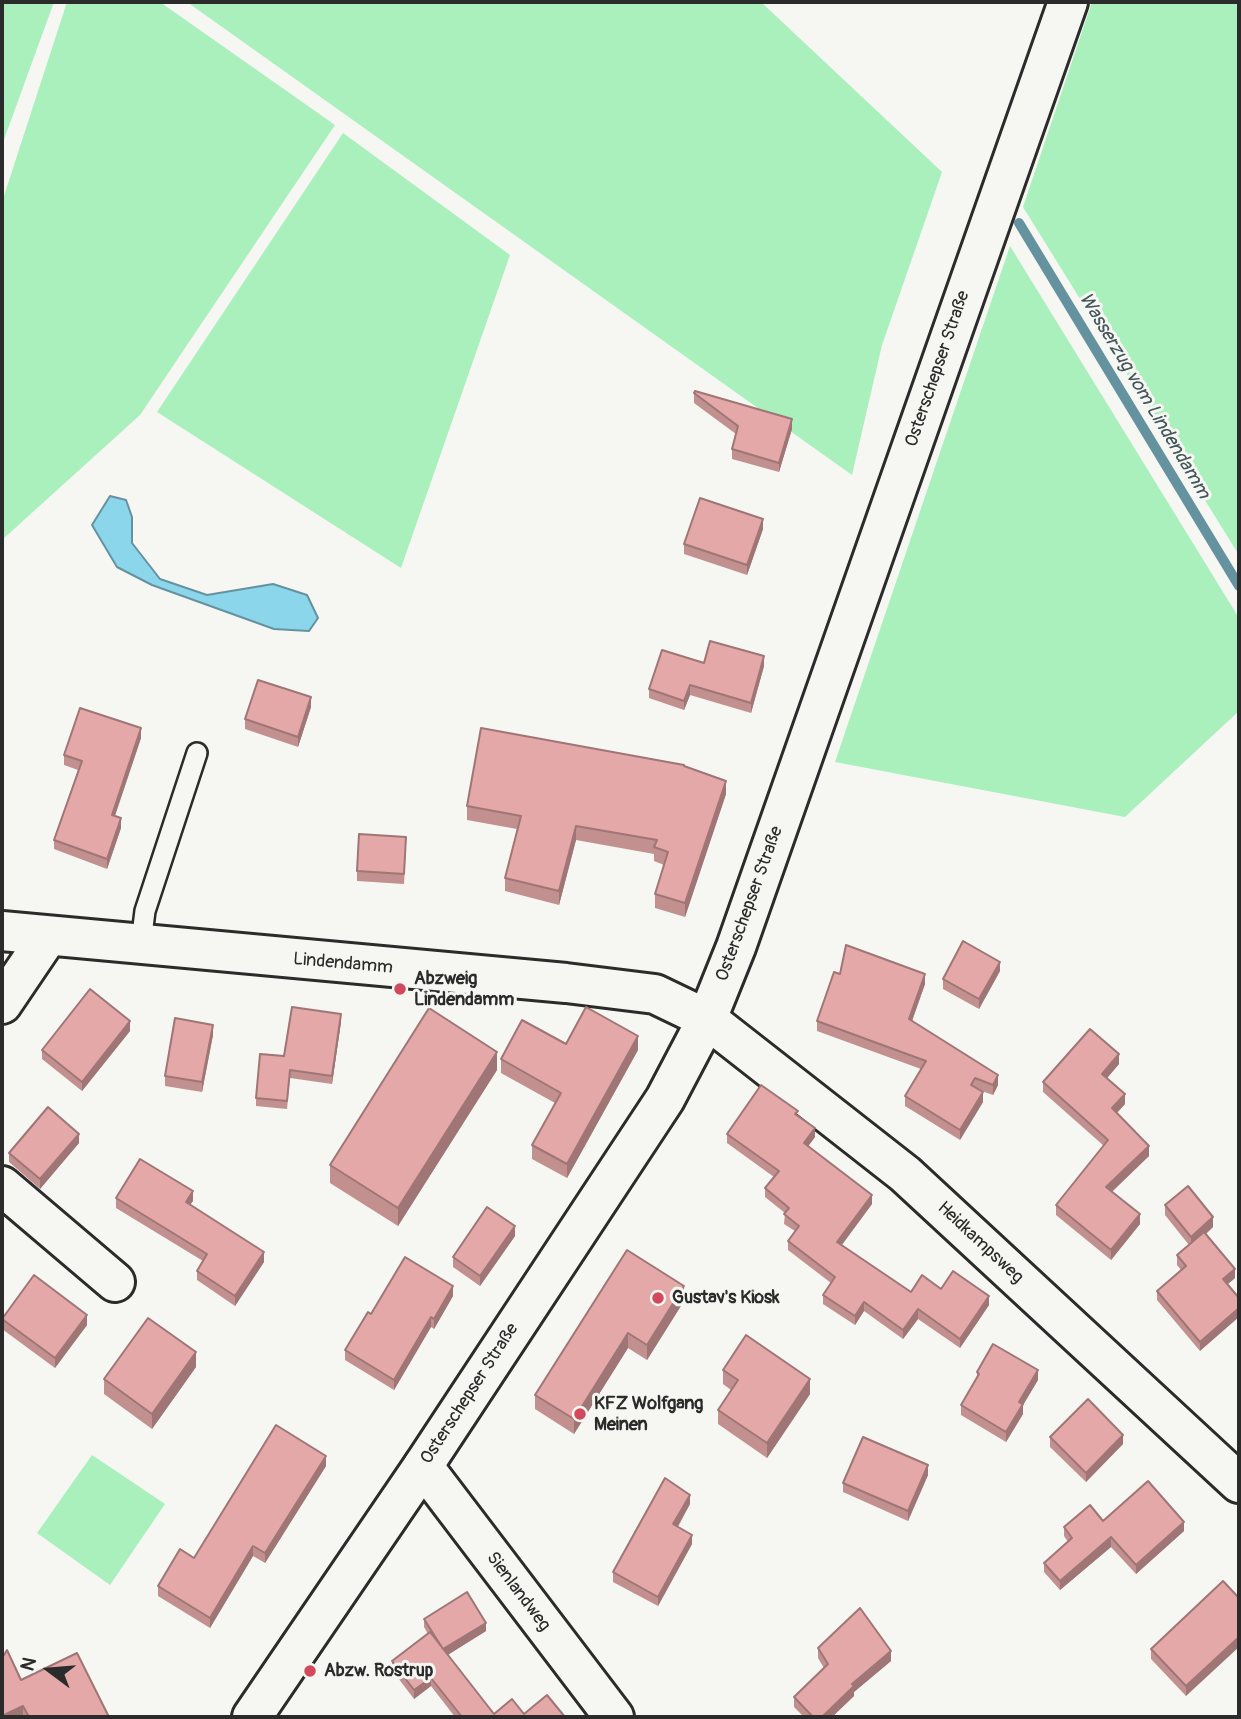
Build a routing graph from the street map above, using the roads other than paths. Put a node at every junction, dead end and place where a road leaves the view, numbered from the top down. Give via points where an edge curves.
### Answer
1 (1068, 2) edge
2 (197, 753) dead end
3 (2, 931) edge
4 (48, 936) junction
5 (141, 943) junction
6 (2, 1004) edge
7 (707, 1019) junction
8 (2, 1186) edge
9 (116, 1282) dead end
10 (423, 1466) junction
11 (1239, 1483) edge
12 (252, 1717) edge
13 (614, 1717) edge

1 - 7 street, Osterschepser Straße
2 - 5 lane via 145,911
3 - 4 street, Lindendamm
4 - 5 street, Lindendamm
4 - 6 street
5 - 7 street, Lindendamm via 655,994
7 - 10 street, Osterschepser Straße via 665,1099
7 - 11 street, Heidkampsweg via 905,1174
8 - 9 street
10 - 12 street, Osterschepser Straße
10 - 13 street, Sienlandweg

